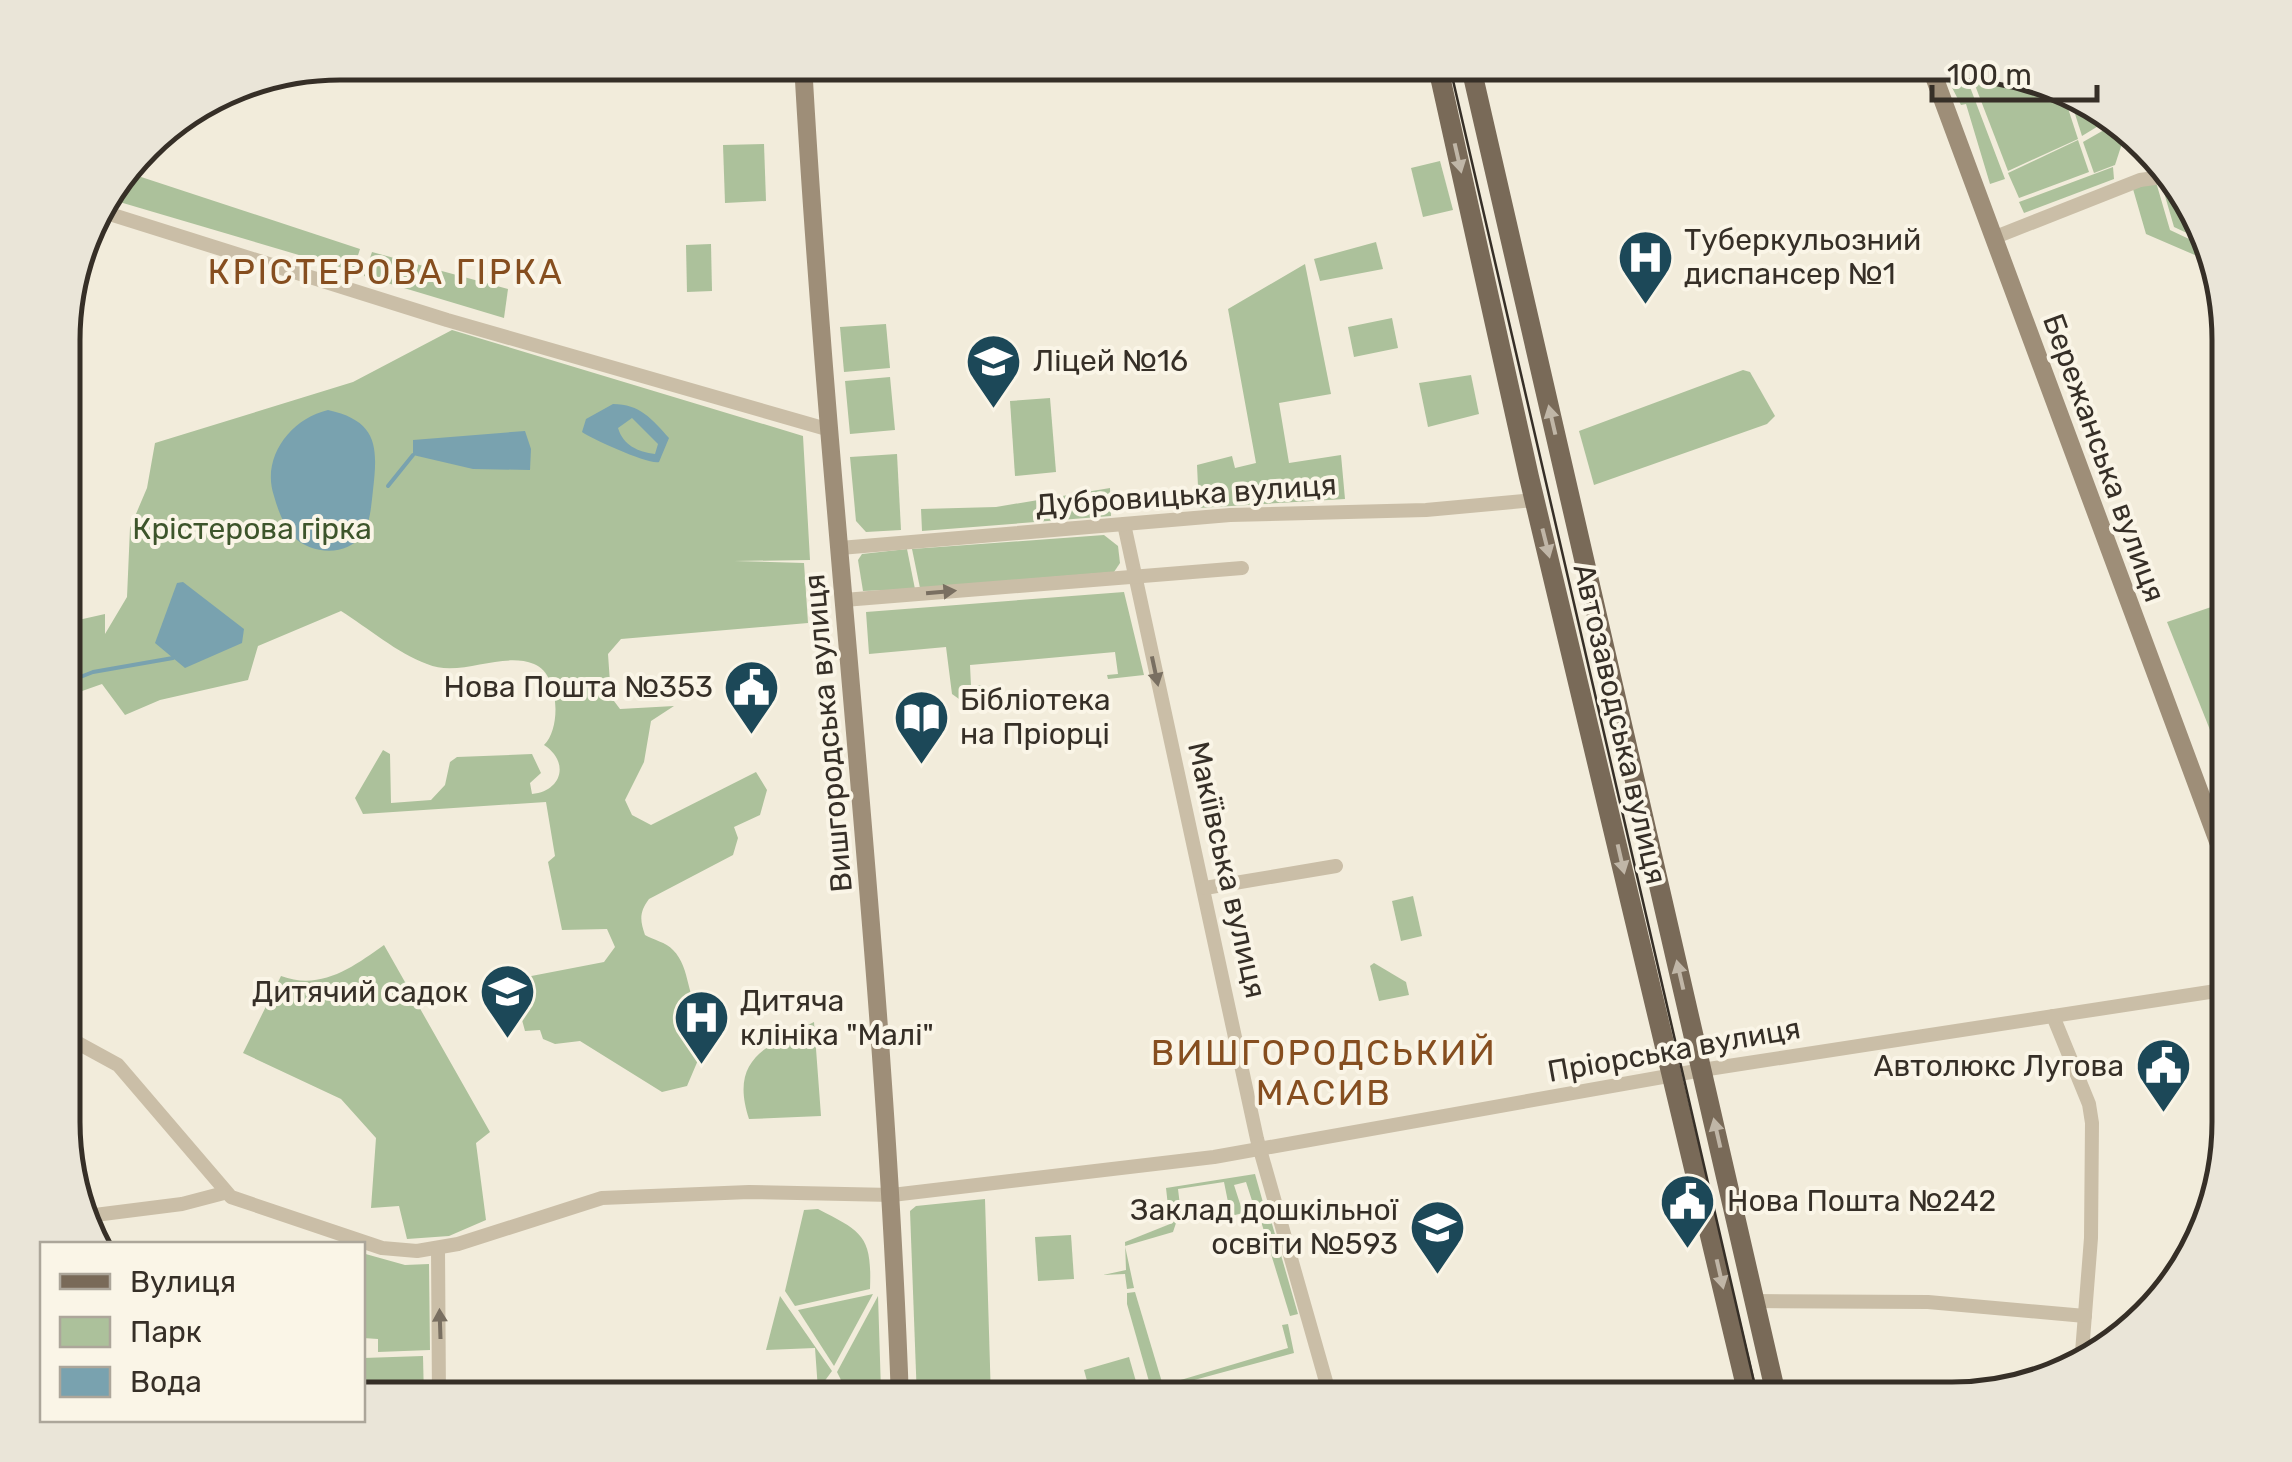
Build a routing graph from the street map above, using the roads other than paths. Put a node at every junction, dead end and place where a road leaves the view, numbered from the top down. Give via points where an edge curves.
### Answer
1 (1441, 80) edge
2 (1474, 80) edge
3 (1935, 80) edge
4 (804, 81) edge
5 (2155, 178) edge
6 (113, 215) edge
7 (1993, 238) junction
8 (830, 430) junction
9 (1535, 500) junction
10 (1124, 524) junction
11 (840, 548) junction
12 (1242, 568) dead end
13 (1135, 576) junction
14 (844, 600) junction
15 (2211, 824) edge
16 (1336, 866) dead end
17 (1205, 888) junction
18 (2211, 992) edge
19 (2054, 1016) junction
20 (80, 1044) edge
21 (1702, 1070) junction
22 (1674, 1077) junction
23 (1260, 1150) junction
24 (224, 1193) junction
25 (892, 1196) junction
26 (98, 1215) edge
27 (365, 1242) edge
28 (365, 1242) edge
29 (438, 1248) junction
30 (1754, 1302) junction
31 (2085, 1316) junction
32 (2082, 1347) edge
33 (1326, 1381) edge
34 (1745, 1381) edge
35 (1773, 1381) edge
36 (439, 1382) edge
37 (899, 1382) edge

1 -> 9 main road, Автозаводська вулиця
21 -> 2 main road, Автозаводська вулиця
3 - 7 main road, Бережанська вулиця
4 - 8 main road, Вишгородська вулиця
5 - 7 street
6 - 8 street
7 - 15 main road, Бережанська вулиця
8 - 11 main road, Вишгородська вулиця
9 - 10 street, Дубровицька вулиця
9 -> 22 main road, Автозаводська вулиця
10 - 11 street, Дубровицька вулиця
10 - 13 street, Макіївська вулиця
11 - 14 main road, Вишгородська вулиця
12 - 13 street
14 -> 13 street
13 -> 17 street, Макіївська вулиця
14 - 25 main road, Вишгородська вулиця
16 - 17 street
17 - 23 street, Макіївська вулиця
18 - 19 street, Пріорська вулиця
19 - 21 street, Пріорська вулиця
19 - 31 street via 2092,1123
20 - 24 street via 118,1065
21 - 22 street, Пріорська вулиця
30 -> 21 main road, Автозаводська вулиця
22 - 23 street, Пріорська вулиця
22 -> 34 main road, Автозаводська вулиця
23 - 25 street, Пріорська вулиця
23 - 33 street, Макіївська вулиця
24 - 26 street
24 - 27 street, Пріорська вулиця
25 - 29 street, Пріорська вулиця via 716,1192 602,1198
25 - 37 main road, Вишгородська вулиця
28 - 29 street, Пріорська вулиця
36 -> 29 street
30 - 31 street via 1928,1302
30 - 35 main road, Автозаводська вулиця
31 - 32 street

